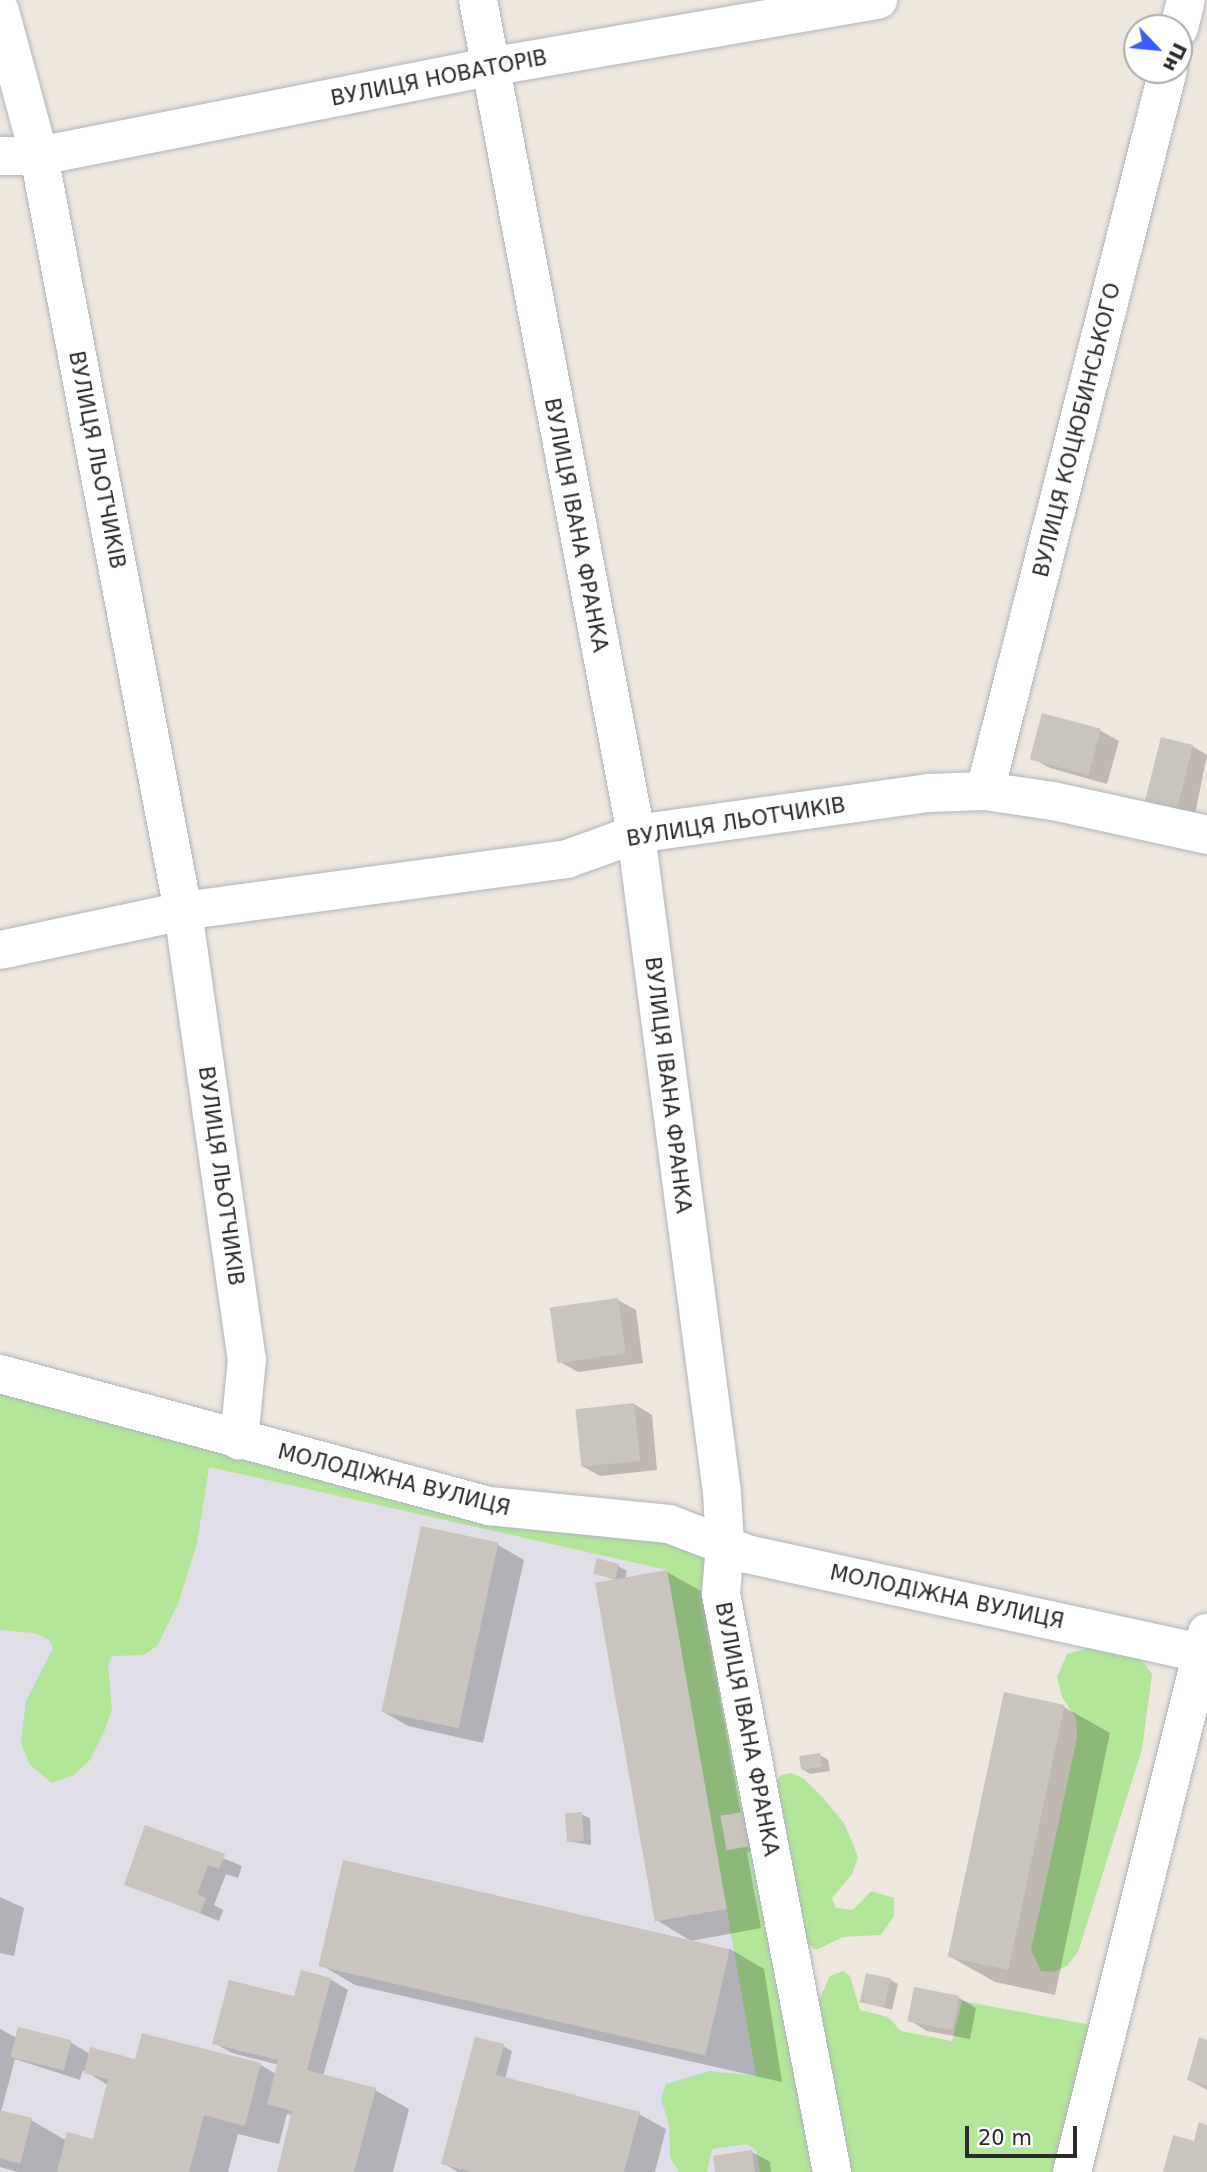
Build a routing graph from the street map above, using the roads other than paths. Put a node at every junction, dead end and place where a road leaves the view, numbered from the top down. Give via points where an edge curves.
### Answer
1 (478, 0) edge
2 (878, 0) edge
3 (0, 11) edge
4 (489, 67) junction
5 (1164, 84) edge
6 (0, 156) edge
7 (39, 156) junction
8 (985, 791) junction
9 (636, 835) junction
10 (1207, 835) edge
11 (183, 911) junction
12 (0, 950) edge
13 (0, 1374) edge
14 (239, 1441) junction
15 (725, 1544) junction
16 (1205, 1643) edge
17 (832, 2172) edge
18 (1072, 2172) edge

1 - 4 street, ВУЛИЦЯ ІВАНА ФРАНКА
2 - 4 street, ВУЛИЦЯ НОВАТОРІВ
3 - 7 street, ВУЛИЦЯ ЛЬОТЧИКІВ
4 - 7 street, ВУЛИЦЯ НОВАТОРІВ
4 - 9 street, ВУЛИЦЯ ІВАНА ФРАНКА
5 - 8 street, ВУЛИЦЯ КОЦЮБИНСЬКОГО
6 - 7 street, ВУЛИЦЯ НОВАТОРІВ
7 - 11 street, ВУЛИЦЯ ЛЬОТЧИКІВ
8 - 9 street, ВУЛИЦЯ ЛЬОТЧИКІВ via 929,793
8 - 10 street, ВУЛИЦЯ ЛЬОТЧИКІВ
9 - 11 street, ВУЛИЦЯ ЛЬОТЧИКІВ via 566,859
9 - 15 street, ВУЛИЦЯ ІВАНА ФРАНКА
11 - 12 street, ВУЛИЦЯ ЛЬОТЧИКІВ
11 - 14 street, ВУЛИЦЯ ЛЬОТЧИКІВ via 247,1359
13 - 14 street, МОЛОДІЖНА ВУЛИЦЯ via 164,1415
14 - 15 street, МОЛОДІЖНА ВУЛИЦЯ via 489,1506 669,1524
15 - 16 street, МОЛОДІЖНА ВУЛИЦЯ via 747,1554
15 - 17 street, ВУЛИЦЯ ІВАНА ФРАНКА via 721,1594
16 - 18 street

